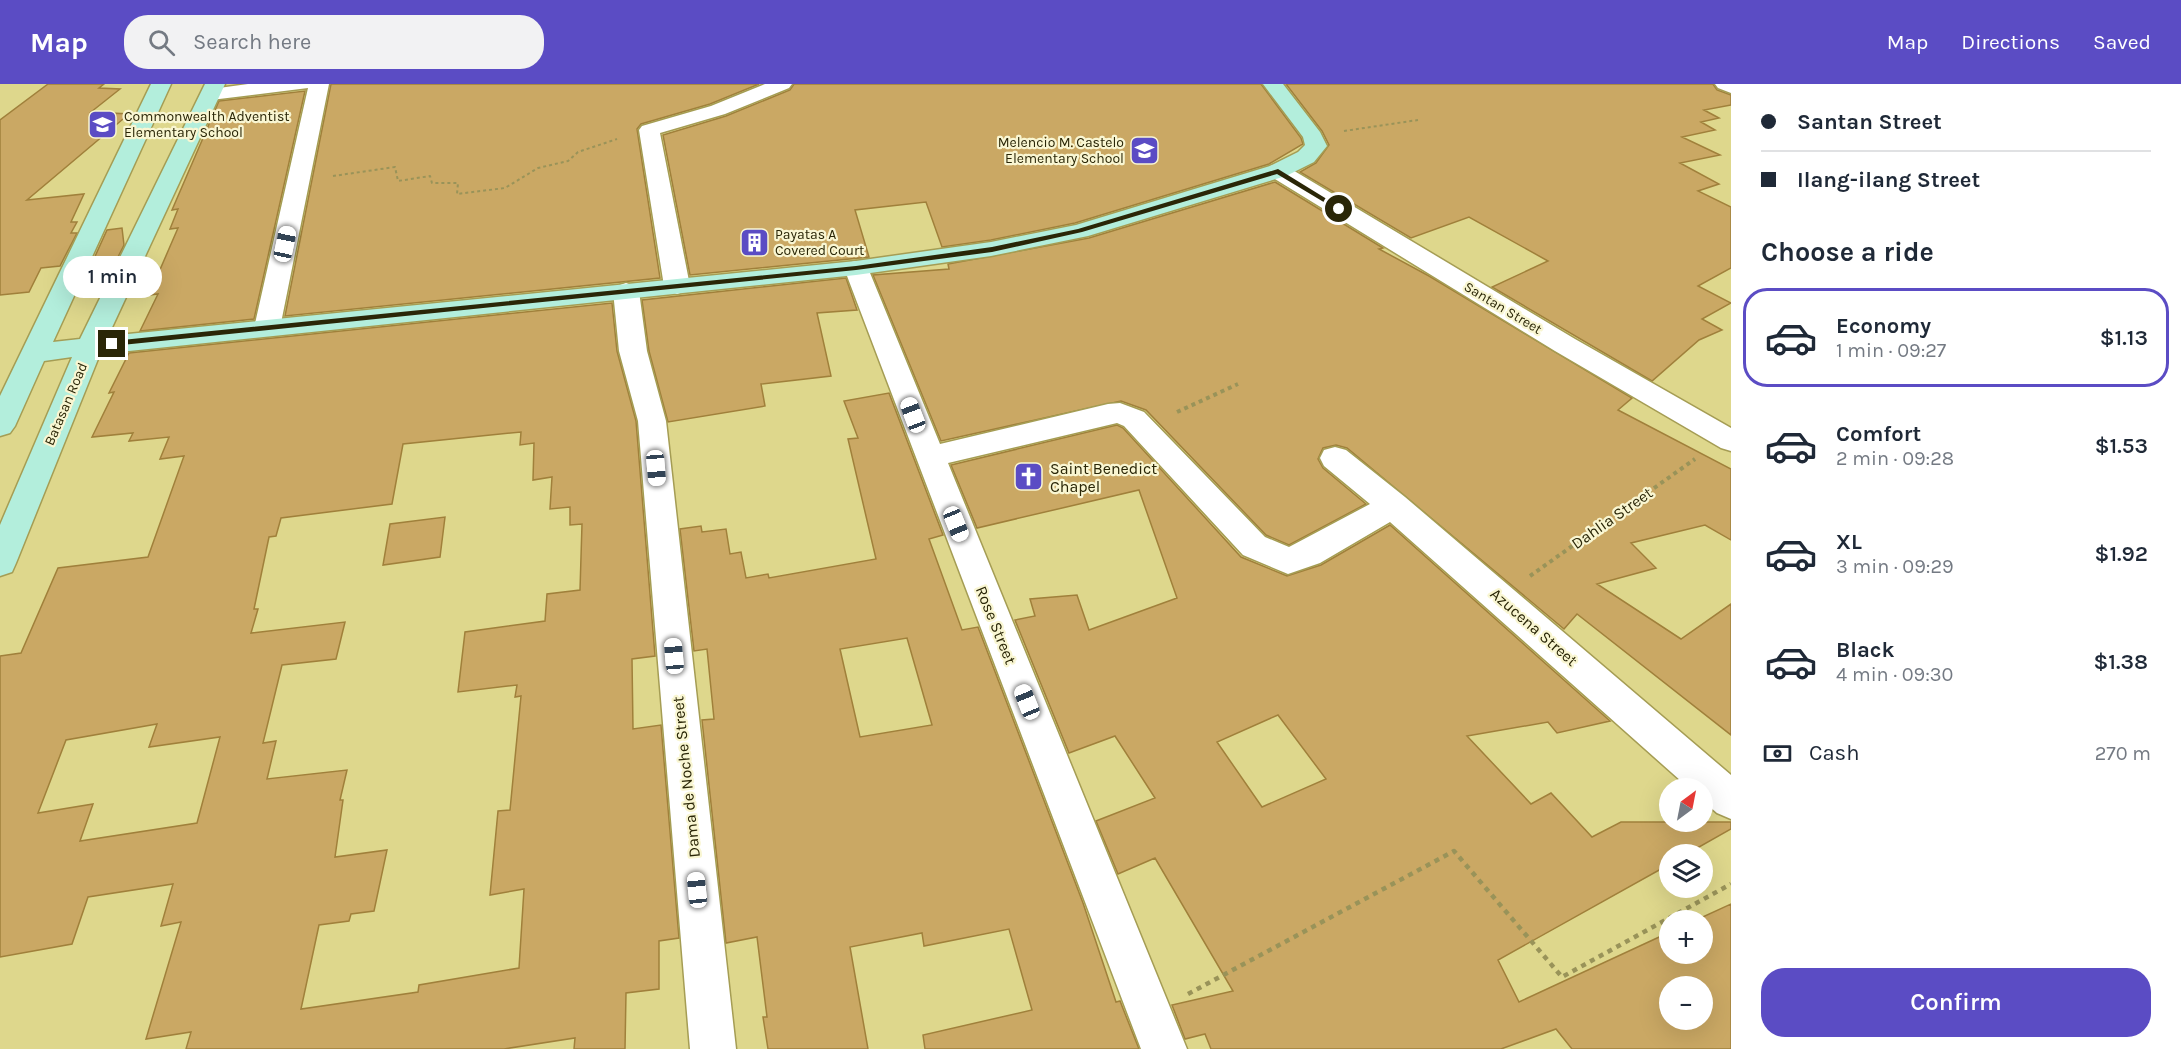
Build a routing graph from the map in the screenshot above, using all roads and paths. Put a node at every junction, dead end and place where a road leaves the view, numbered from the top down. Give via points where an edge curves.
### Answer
1 (161, 84) edge
2 (302, 84) edge
3 (319, 84) edge
4 (783, 84) edge
5 (1273, 84) edge
6 (1725, 84) edge
7 (1731, 87) edge
8 (213, 89) edge
9 (1418, 120) dead end
10 (649, 130) junction
11 (1313, 136) junction
12 (1278, 171) junction
13 (298, 181) junction
14 (856, 268) junction
15 (676, 286) junction
16 (626, 291) junction
17 (267, 327) junction
18 (90, 346) junction
19 (32, 354) junction
20 (1238, 384) dead end
21 (0, 426) edge
22 (1143, 426) junction
23 (1728, 439) edge
24 (930, 457) junction
25 (1335, 458) dead end
26 (1394, 505) junction
27 (0, 563) edge
28 (1499, 596) junction
29 (1731, 801) edge
30 (1731, 884) edge
31 (1150, 1014) junction
32 (713, 1049) edge
33 (1164, 1049) edge

1 - 19 street
2 - 8 street
3 - 13 street
4 - 10 street via 718,110
5 - 11 street
6 - 7 street
8 - 18 street, Batasan Road
9 - 11 path
10 - 13 path via 578,152 568,161 538,168 504,188 468,194 457,194 458,183 432,183 430,176 398,181 395,167
10 - 15 street
11 - 12 street via 1316,146 1306,158
12 - 14 street via 1080,231 992,249
12 - 23 street, Santan Street
13 - 17 street
14 - 15 street
14 - 24 street, Rose Street
15 - 16 street
16 - 17 street
16 - 32 street, Dama de Noche Street via 633,351 652,421
17 - 18 street
18 - 19 street
18 - 27 street, Batasan Road
19 - 21 street
20 - 22 path
22 - 24 street via 1127,415 1108,414
22 - 26 street via 1254,546 1288,561 1308,554
23 - 28 path, Dahlia Street
24 - 31 street, Rose Street
25 - 26 street, Azucena Street
26 - 28 street, Azucena Street
28 - 29 street, Azucena Street
30 - 31 path via 1562,977 1454,851
31 - 33 street, Rose Street

